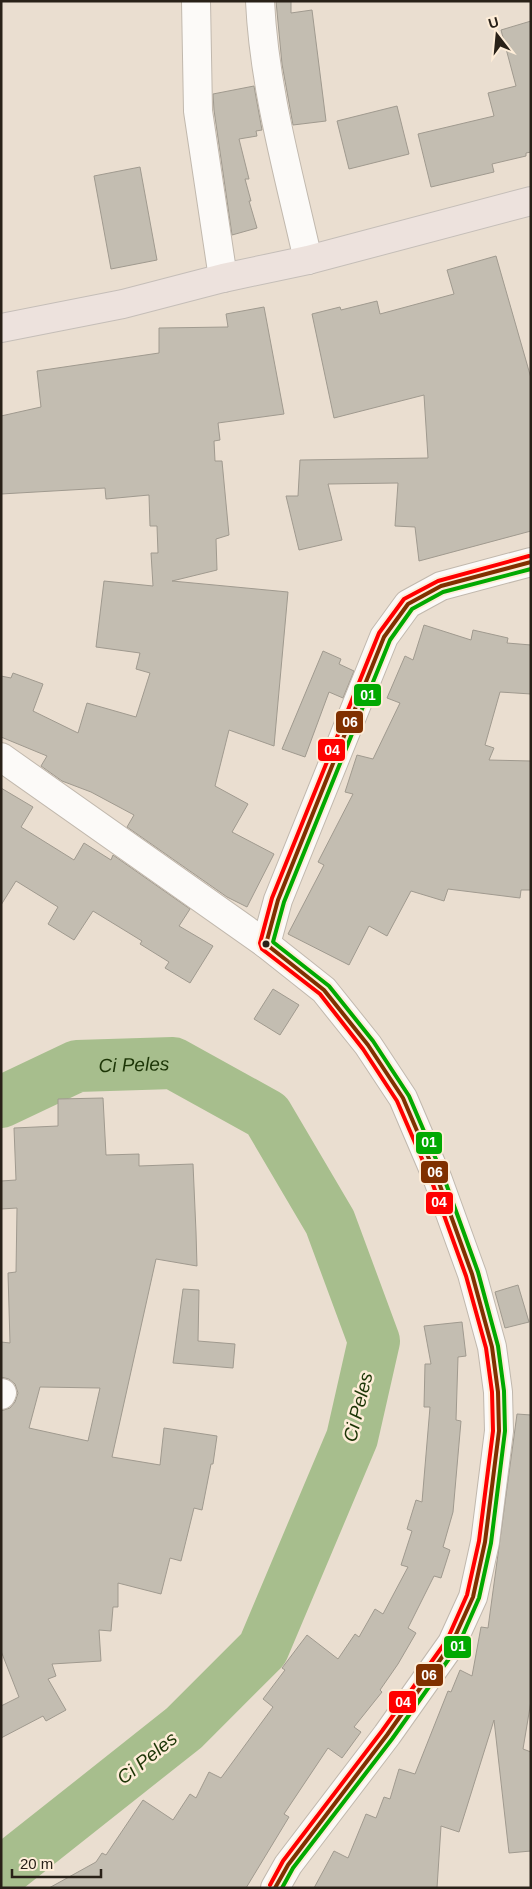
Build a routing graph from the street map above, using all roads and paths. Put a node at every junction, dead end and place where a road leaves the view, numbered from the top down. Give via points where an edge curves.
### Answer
1 (196, 1) edge
2 (260, 1) edge
3 (531, 201) edge
4 (308, 260) junction
5 (223, 278) junction
6 (1, 328) edge
7 (531, 562) edge
8 (1, 756) edge
9 (266, 944) junction
10 (275, 1888) edge

1 - 5 street via 198,111
2 - 4 street via 262,41 269,80
3 - 4 main road
4 - 5 main road
5 - 6 main road via 123,304
7 - 9 street via 440,586 408,604 384,637 278,900
8 - 9 street
9 - 10 street via 324,990 368,1045 403,1098 438,1180 472,1274 492,1347 500,1431 474,1597 452,1643 288,1865

